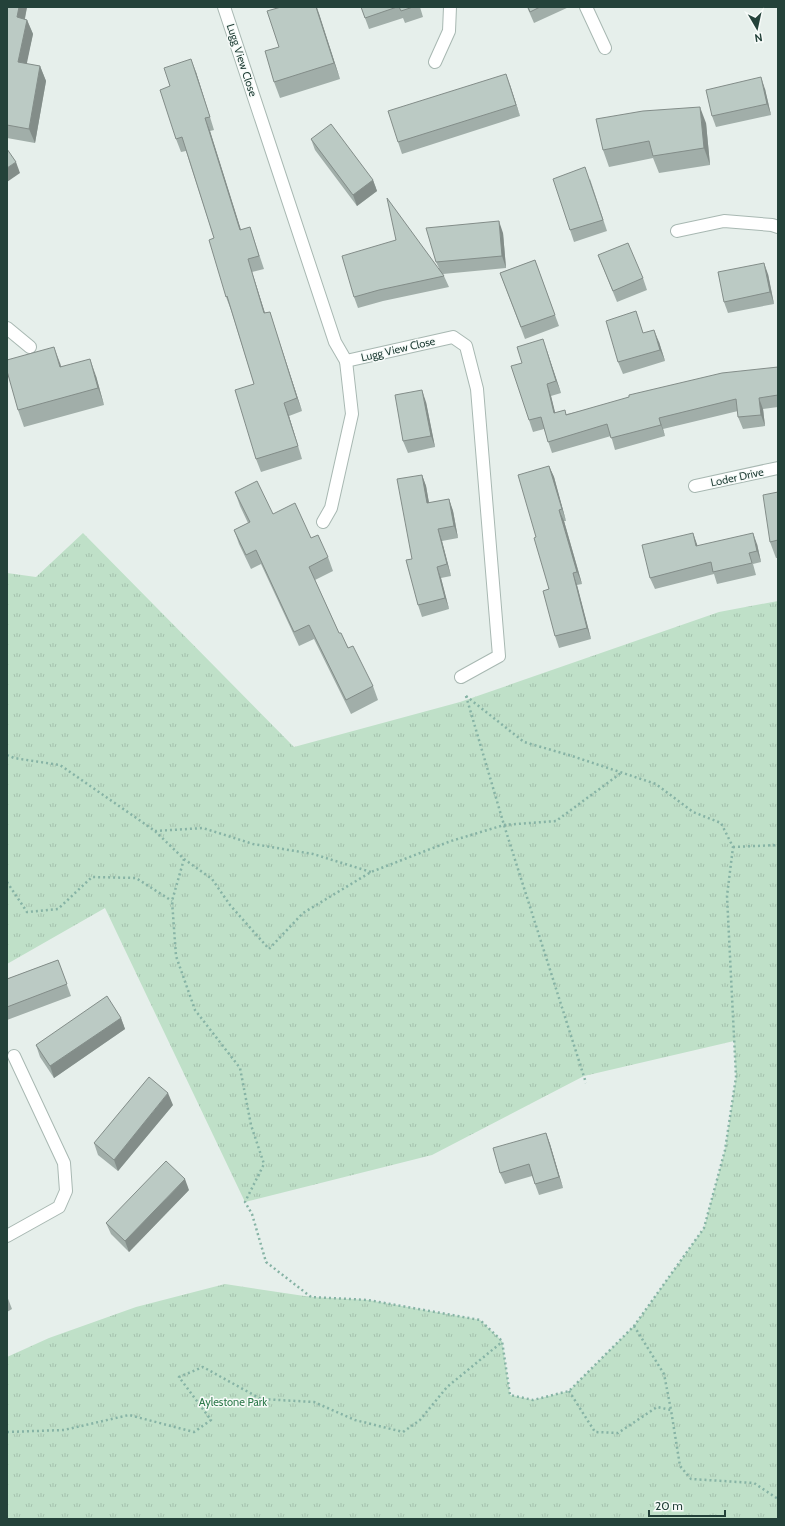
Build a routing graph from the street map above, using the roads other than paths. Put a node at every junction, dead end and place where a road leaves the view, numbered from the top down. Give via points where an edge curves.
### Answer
1 (224, 7) edge
2 (450, 7) edge
3 (586, 7) edge
4 (605, 48) dead end
5 (435, 62) dead end
6 (778, 227) edge
7 (677, 231) dead end
8 (7, 328) edge
9 (30, 347) dead end
10 (346, 361) junction
11 (778, 468) edge
12 (695, 486) dead end
13 (323, 522) dead end
14 (461, 677) road end
15 (14, 1056) dead end
16 (7, 1236) edge

1 - 10 street, Lugg View Close via 335,342
2 - 5 street via 449,30
3 - 4 street
6 - 7 street via 724,221
8 - 9 street
10 - 13 street via 352,414 332,508
10 - 14 street, Lugg View Close via 454,336 466,346 477,389 499,656
11 - 12 street, Loder Drive
15 - 16 street via 64,1163 66,1191 59,1207

